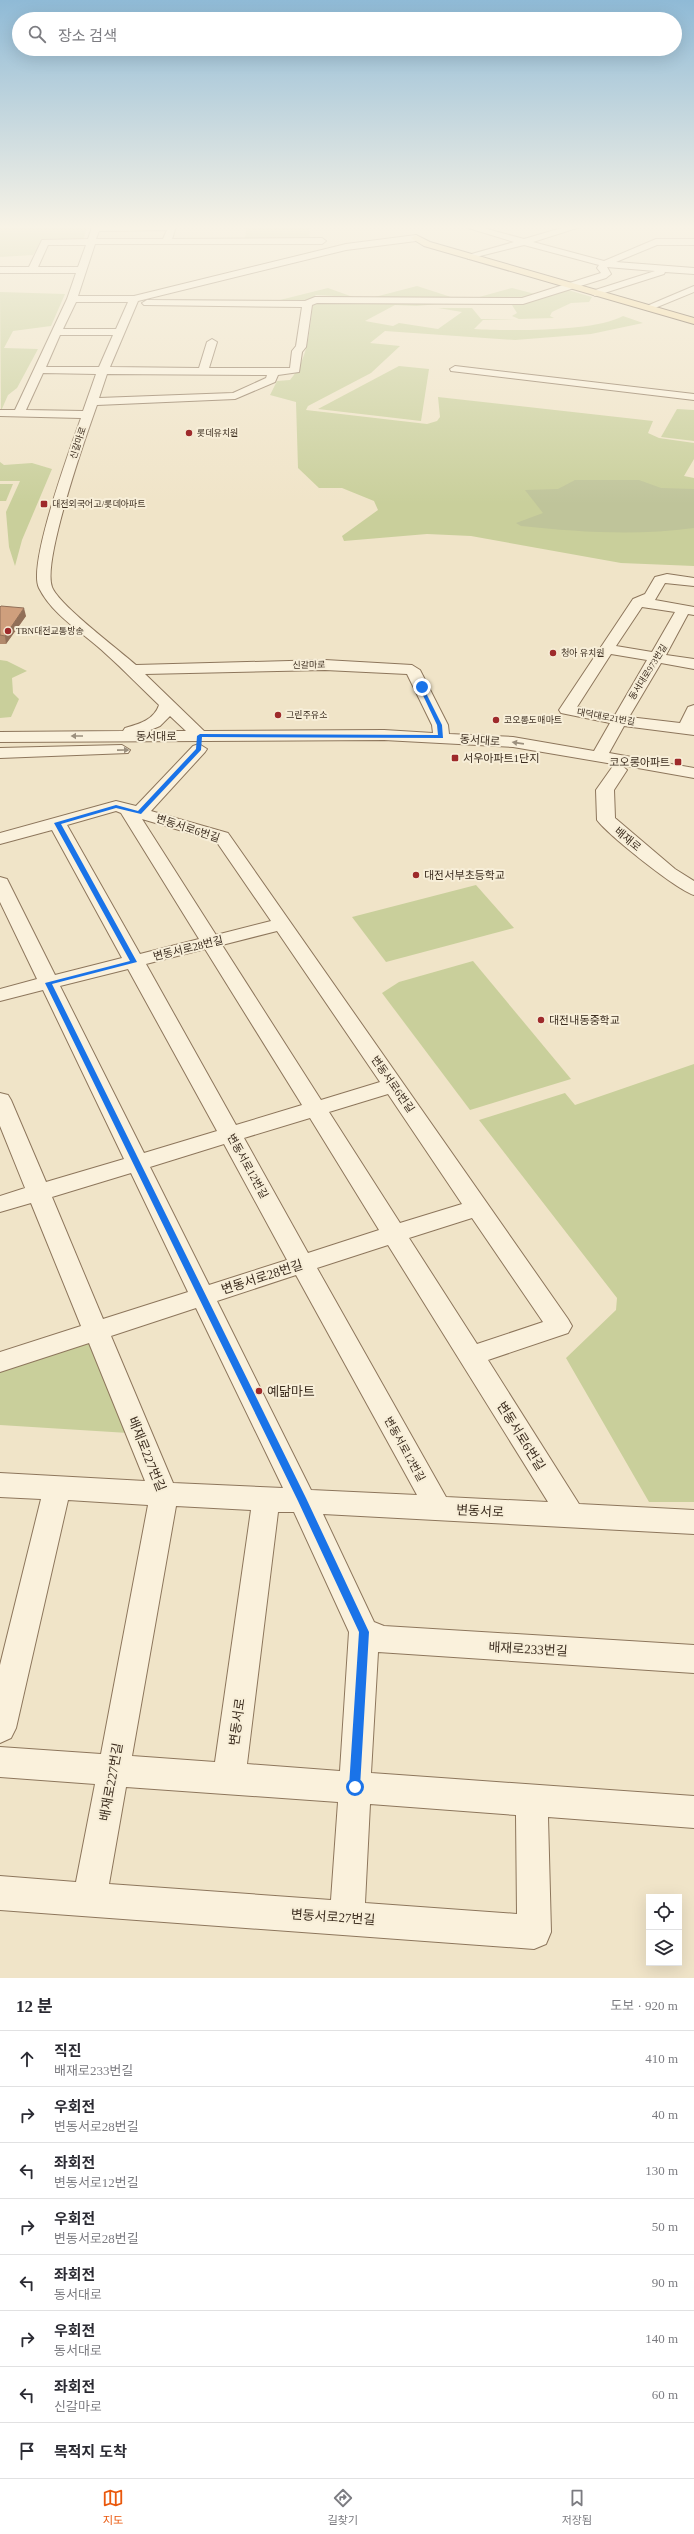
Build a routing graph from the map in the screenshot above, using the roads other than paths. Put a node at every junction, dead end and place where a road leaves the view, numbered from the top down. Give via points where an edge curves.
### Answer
1 (63, 319) edge
2 (126, 319) edge
3 (307, 319) edge
4 (57, 332) junction
5 (121, 332) junction
6 (212, 342) dead end
7 (456, 369) dead end
8 (40, 370) junction
9 (103, 370) junction
10 (203, 371) junction
11 (273, 372) junction
12 (694, 397) edge
13 (91, 402) junction
14 (0, 413) edge
15 (18, 414) junction
16 (87, 415) junction
17 (694, 582) edge
18 (638, 602) junction
19 (689, 610) edge
20 (607, 650) junction
21 (658, 658) junction
22 (694, 664) edge
23 (132, 670) junction
24 (167, 703) junction
25 (694, 710) edge
26 (618, 720) junction
27 (690, 729) edge
28 (102, 736) junction
29 (0, 737) edge
30 (441, 737) junction
31 (199, 742) junction
32 (0, 753) edge
33 (599, 756) junction
34 (619, 770) junction
35 (694, 773) edge
36 (694, 782) edge
37 (133, 811) junction
38 (57, 823) junction
39 (0, 839) edge
40 (0, 883) edge
41 (694, 889) edge
42 (283, 924) junction
43 (211, 942) junction
44 (134, 962) junction
45 (49, 983) junction
46 (0, 995) edge
47 (394, 1086) junction
48 (0, 1100) edge
49 (316, 1109) junction
50 (230, 1135) junction
51 (137, 1163) junction
52 (38, 1193) junction
53 (0, 1204) edge
54 (478, 1207) junction
55 (394, 1234) junction
56 (302, 1264) junction
57 (202, 1297) junction
58 (96, 1331) junction
59 (471, 1356) junction
60 (0, 1362) edge
61 (0, 1485) edge
62 (57, 1488) junction
63 (164, 1494) junction
64 (266, 1499) junction
65 (303, 1501) junction
66 (438, 1508) junction
67 (571, 1515) junction
68 (694, 1522) edge
69 (364, 1632) junction
70 (694, 1659) edge
71 (0, 1728) edge
72 (0, 1762) edge
73 (113, 1770) junction
74 (229, 1778) junction
75 (355, 1787) junction
76 (532, 1800) junction
77 (694, 1812) edge
78 (0, 1893) edge
79 (90, 1900) junction
80 (347, 1918) junction

1 - 4 street
2 - 5 street, 신갈마로
3 - 11 street via 301,347 297,351 295,370
4 - 5 street
4 - 8 street
5 - 9 street, 신갈마로
6 - 10 street
7 - 12 street
8 - 9 street
8 - 15 street
9 - 10 street
9 - 13 street, 신갈마로
10 - 11 street
11 - 13 street via 271,380 235,396
13 - 16 street, 신갈마로
14 - 15 street, 신갈마로
15 - 16 street, 신갈마로
16 - 23 street, 신갈마로 via 44,561 45,587 64,611
17 - 18 street via 667,578 660,580 651,597
18 - 19 street
18 - 20 street, 대덕대로21번길
19 - 21 street, 동서대로973번길
20 - 21 street
20 - 26 street, 대덕대로21번길 via 567,710
21 - 22 street
21 - 26 street, 동서대로973번길
23 - 24 street, 신갈마로
23 - 30 street, 신갈마로 via 325,664 412,670 440,725
24 - 28 street via 165,713 153,724
24 - 31 street, 신갈마로
25 - 27 street, 대덕대로21번길
26 - 27 street, 대덕대로21번길
26 - 33 street, 동서대로973번길
28 -> 29 street, 동서대로
28 - 31 street, 동서대로
30 - 31 street, 동서대로
33 -> 30 street, 동서대로 via 513,742
32 -> 31 street, 동서대로
31 - 34 street, 동서대로 via 473,750 549,758
31 - 37 street
33 - 35 street, 동서대로
34 - 36 street, 동서대로
34 - 41 street, 배재로 via 605,790 606,820 670,873
37 - 38 street via 116,806
37 - 42 street, 변동서로6번길 via 222,836
37 - 43 street, 변동서로6번길
38 - 39 street
38 - 44 street, 변동서로12번길
40 - 45 street
42 - 43 street, 변동서로28번길
42 - 47 street, 변동서로6번길
43 - 44 street, 변동서로28번길
43 - 49 street, 변동서로6번길
44 - 45 street, 변동서로28번길
44 - 50 street, 변동서로12번길
45 - 46 street, 변동서로28번길
45 - 51 street
47 - 49 street
47 - 54 street, 변동서로6번길
48 - 52 street, 배재로227번길
49 - 50 street
49 - 55 street, 변동서로6번길
50 - 51 street
50 - 56 street, 변동서로12번길
51 - 52 street
51 - 57 street
52 - 53 street
52 - 58 street, 배재로227번길
54 - 55 street, 변동서로28번길
54 - 59 street, 변동서로6번길 via 560,1326
55 - 56 street, 변동서로28번길
55 - 59 street, 변동서로6번길
56 - 57 street, 변동서로28번길
56 - 66 street, 변동서로12번길
57 - 58 street, 변동서로28번길
57 - 65 street
58 - 60 street, 변동서로28번길
58 - 63 street, 배재로227번길
59 - 67 street, 변동서로6번길
61 - 62 street, 변동서로
62 - 63 street, 변동서로
62 - 71 street
63 - 64 street, 변동서로
63 - 73 street, 배재로227번길
64 - 65 street, 변동서로
64 - 74 street, 변동서로
65 - 66 street, 변동서로
65 - 69 street
66 - 67 street, 변동서로
67 - 68 street, 변동서로
69 - 70 street, 배재로233번길 via 383,1640
69 - 75 street
72 - 73 street
73 - 74 street
73 - 79 street, 배재로227번길
74 - 75 street
75 - 76 street
75 - 80 street
76 - 77 street
76 - 80 street, 변동서로27번길 via 534,1932
78 - 79 street, 변동서로27번길
79 - 80 street, 변동서로27번길

